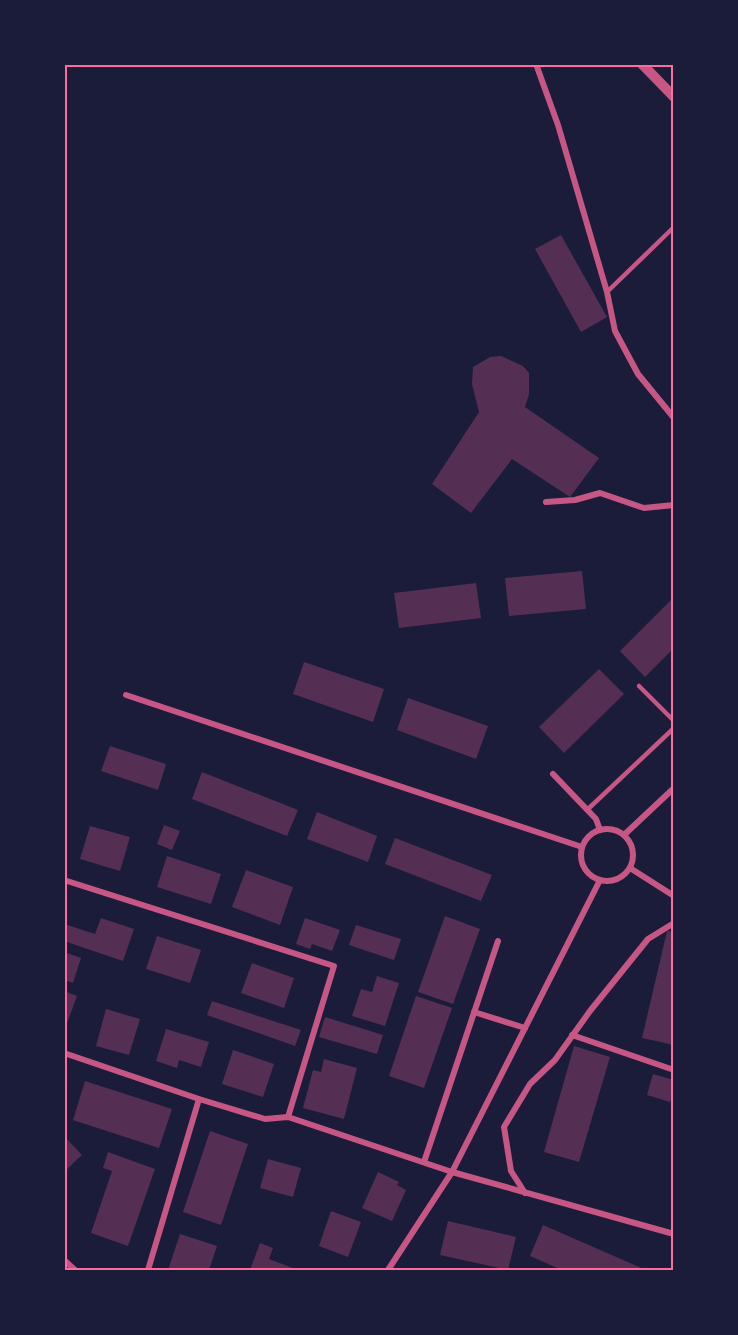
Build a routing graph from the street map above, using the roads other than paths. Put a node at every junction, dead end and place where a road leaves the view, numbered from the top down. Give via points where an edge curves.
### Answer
1 (536, 64) edge
2 (642, 64) edge
3 (674, 97) edge
4 (674, 227) edge
5 (607, 292) junction
6 (674, 418) edge
7 (546, 502) dead end
8 (674, 505) edge
9 (639, 686) dead end
10 (126, 694) dead end
11 (674, 721) edge
12 (674, 728) edge
13 (553, 774) dead end
14 (674, 788) edge
15 (587, 810) junction
16 (600, 830) junction
17 (624, 835) junction
18 (582, 847) junction
19 (630, 868) junction
20 (600, 880) junction
21 (67, 881) dead end
22 (674, 896) edge
23 (674, 922) edge
24 (498, 941) dead end
25 (474, 1012) junction
26 (525, 1028) junction
27 (572, 1035) junction
28 (64, 1053) edge
29 (674, 1070) edge
30 (199, 1099) junction
31 (288, 1117) junction
32 (424, 1162) junction
33 (453, 1173) junction
34 (525, 1193) junction
35 (674, 1234) edge
36 (64, 1260) edge
37 (75, 1270) edge
38 (148, 1270) edge
39 (388, 1270) edge

1 - 5 street
2 - 3 street
4 - 5 lane
5 - 6 street via 615,331 638,374
7 - 8 street via 600,493 644,508
9 - 11 lane
10 - 18 street
12 - 15 lane
13 - 15 street
14 - 17 street
15 - 16 street
16 - 17 street
16 - 18 street
17 - 19 street via 633,851
18 - 20 street via 586,871
19 - 20 street via 617,880
19 - 22 street
20 - 26 street
21 - 31 street via 334,966
23 - 27 street via 648,939
24 - 25 street
25 - 26 street
25 - 32 street
26 - 33 street
27 - 29 street
27 - 34 street via 555,1060 530,1084 504,1126 511,1171
28 - 30 street
30 - 31 street via 265,1119
30 - 38 street
31 - 32 street
32 - 33 street
33 - 34 street
33 - 39 street
34 - 35 street
36 - 37 street

